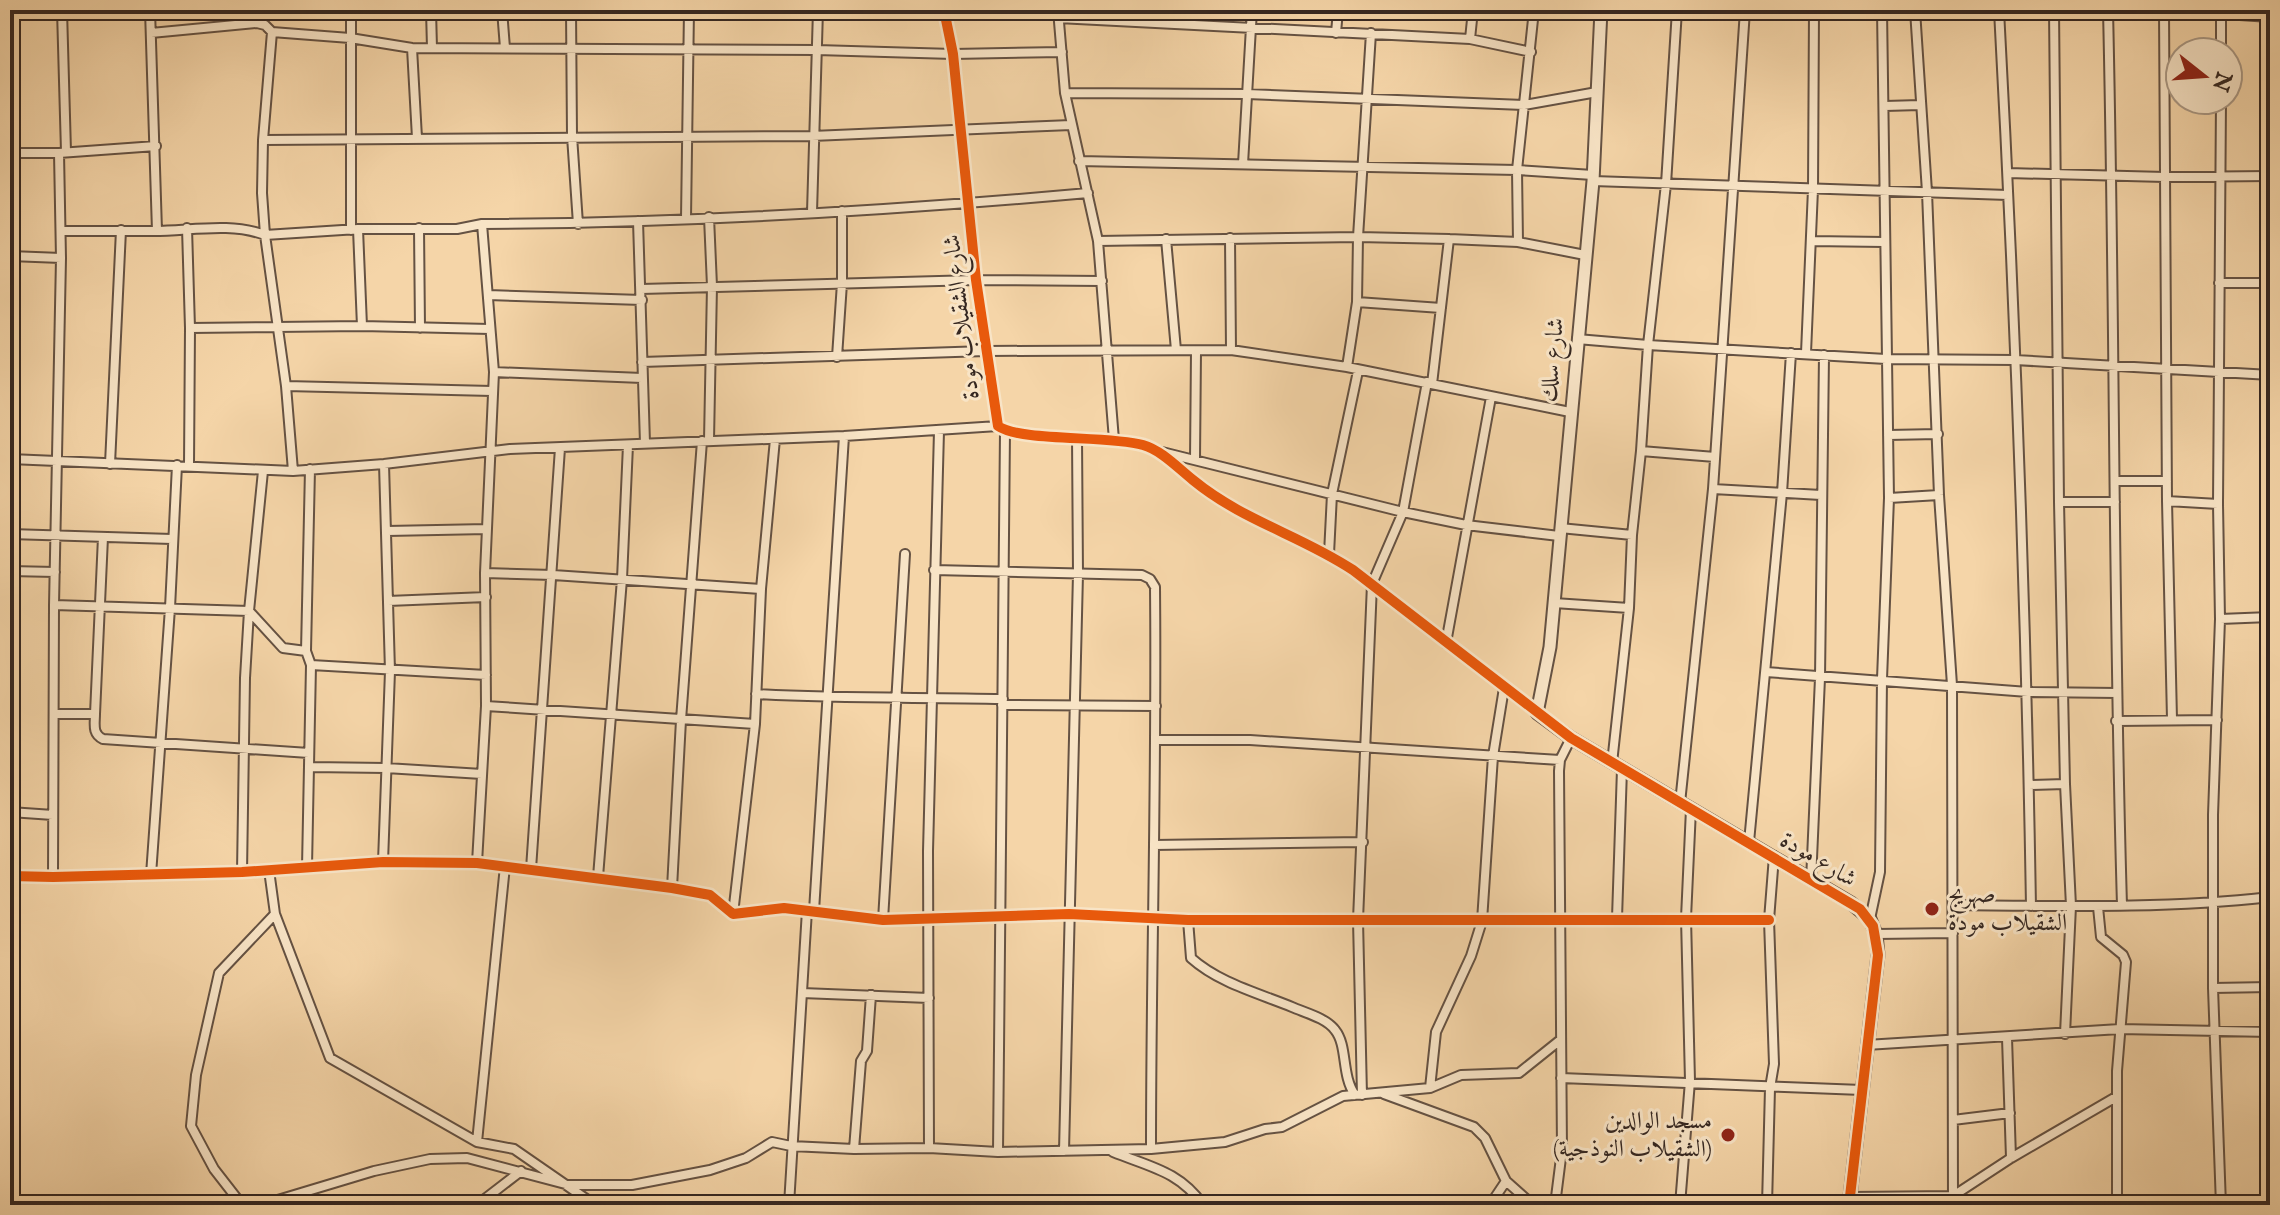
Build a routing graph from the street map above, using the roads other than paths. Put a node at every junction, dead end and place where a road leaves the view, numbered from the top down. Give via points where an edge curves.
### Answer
1 (62, 10) edge
2 (150, 10) edge
3 (351, 10) edge
4 (431, 10) edge
5 (502, 10) edge
6 (571, 10) edge
7 (689, 10) edge
8 (818, 10) edge
9 (944, 10) edge
10 (1252, 10) edge
11 (1338, 10) edge
12 (1473, 10) edge
13 (1534, 10) edge
14 (1601, 10) edge
15 (1677, 10) edge
16 (1745, 10) edge
17 (1814, 10) edge
18 (1882, 10) edge
19 (1915, 10) edge
20 (1999, 10) edge
21 (2054, 10) edge
22 (2164, 10) edge
23 (2108, 12) edge
24 (2221, 12) edge
25 (1058, 14) edge
26 (2270, 17) edge
27 (1251, 27) junction
28 (272, 32) junction
29 (151, 33) junction
30 (1336, 33) junction
31 (1371, 33) junction
32 (2221, 36) edge
33 (350, 38) junction
34 (1470, 39) junction
35 (412, 48) junction
36 (432, 48) junction
37 (505, 48) junction
38 (572, 49) junction
39 (690, 50) junction
40 (817, 50) junction
41 (1062, 52) junction
42 (1531, 52) junction
43 (953, 54) junction
44 (1597, 92) junction
45 (1065, 93) junction
46 (1247, 94) junction
47 (1367, 97) junction
48 (1524, 105) junction
49 (1920, 105) junction
50 (1885, 106) junction
51 (2221, 116) edge
52 (1071, 125) junction
53 (962, 131) junction
54 (572, 136) junction
55 (812, 136) junction
56 (688, 137) junction
57 (417, 138) junction
58 (353, 139) junction
59 (263, 140) junction
60 (156, 146) junction
61 (10, 153) edge
62 (63, 153) junction
63 (1079, 161) junction
64 (1243, 164) junction
65 (1363, 168) junction
66 (1517, 170) junction
67 (2008, 173) junction
68 (2058, 173) junction
69 (2111, 175) junction
70 (2220, 176) junction
71 (2270, 176) edge
72 (2165, 177) junction
73 (1593, 178) junction
74 (1666, 184) junction
75 (1735, 185) junction
76 (1813, 189) junction
77 (1885, 191) junction
78 (1927, 192) junction
79 (1088, 193) junction
80 (2008, 195) junction
81 (969, 204) junction
82 (842, 211) junction
83 (812, 212) junction
84 (709, 217) junction
85 (686, 218) junction
86 (638, 221) junction
87 (482, 224) junction
88 (578, 224) junction
89 (187, 228) junction
90 (419, 228) junction
91 (355, 229) junction
92 (121, 230) junction
93 (61, 231) junction
94 (157, 231) junction
95 (265, 235) junction
96 (1358, 237) junction
97 (1230, 238) junction
98 (1166, 239) junction
99 (1449, 239) junction
100 (1098, 241) junction
101 (1811, 241) junction
102 (1518, 242) junction
103 (1884, 242) junction
104 (1585, 255) junction
105 (10, 256) edge
106 (61, 258) junction
107 (976, 280) junction
108 (1102, 281) junction
109 (842, 283) junction
110 (2219, 283) junction
111 (2270, 283) edge
112 (712, 286) junction
113 (641, 289) junction
114 (488, 295) junction
115 (642, 300) junction
116 (1357, 302) junction
117 (1441, 308) junction
118 (362, 326) junction
119 (278, 327) junction
120 (190, 328) junction
121 (420, 328) junction
122 (490, 329) junction
123 (1577, 339) junction
124 (1648, 345) junction
125 (1108, 349) junction
126 (1724, 349) junction
127 (1176, 350) junction
128 (1231, 350) junction
129 (986, 351) junction
130 (1196, 351) junction
131 (1791, 353) junction
132 (1806, 353) junction
133 (1824, 355) junction
134 (837, 357) junction
135 (710, 359) junction
136 (1886, 359) junction
137 (1933, 360) junction
138 (2015, 360) junction
139 (642, 362) junction
140 (2057, 364) junction
141 (1347, 367) junction
142 (2114, 367) junction
143 (1358, 371) junction
144 (2167, 371) junction
145 (494, 372) junction
146 (2219, 372) junction
147 (2270, 375) edge
148 (642, 378) junction
149 (1430, 383) junction
150 (286, 386) junction
151 (492, 391) junction
152 (1491, 397) junction
153 (1570, 412) junction
154 (1001, 428) junction
155 (939, 431) junction
156 (1938, 434) junction
157 (1888, 435) junction
158 (844, 436) junction
159 (1077, 437) junction
160 (775, 439) junction
161 (705, 440) junction
162 (1114, 440) junction
163 (645, 443) junction
164 (628, 445) junction
165 (560, 448) junction
166 (1154, 450) junction
167 (1641, 451) junction
168 (491, 452) junction
169 (1715, 457) junction
170 (10, 459) edge
171 (1195, 459) junction
172 (56, 461) junction
173 (110, 464) junction
174 (384, 464) junction
175 (177, 465) junction
176 (189, 465) junction
177 (310, 469) junction
178 (263, 471) junction
179 (293, 471) junction
180 (2116, 481) junction
181 (2167, 481) junction
182 (1713, 489) junction
183 (1782, 493) junction
184 (1332, 494) junction
185 (1821, 495) junction
186 (1939, 495) junction
187 (1889, 498) junction
188 (2167, 501) junction
189 (2059, 502) junction
190 (2115, 502) junction
191 (2218, 504) junction
192 (1403, 512) junction
193 (1466, 525) junction
194 (487, 529) junction
195 (387, 531) junction
196 (1560, 532) junction
197 (10, 534) edge
198 (1632, 535) junction
199 (55, 536) junction
200 (103, 537) junction
201 (172, 539) junction
202 (905, 554) dead end
203 (1329, 554) junction
204 (934, 570) junction
205 (10, 571) edge
206 (1003, 571) junction
207 (55, 572) junction
208 (485, 573) junction
209 (1078, 574) junction
210 (553, 575) junction
211 (622, 579) junction
212 (1372, 584) junction
213 (691, 585) junction
214 (761, 589) junction
215 (486, 597) junction
216 (388, 601) junction
217 (1554, 603) junction
218 (54, 605) junction
219 (98, 605) junction
220 (170, 608) junction
221 (1629, 608) junction
222 (249, 611) junction
223 (2270, 617) edge
224 (2220, 619) junction
225 (1446, 643) junction
226 (306, 651) junction
227 (311, 665) junction
228 (390, 671) junction
229 (1766, 672) junction
230 (486, 675) junction
231 (1820, 678) junction
232 (1882, 679) junction
233 (1952, 685) junction
234 (1504, 688) junction
235 (2028, 692) junction
236 (2065, 692) junction
237 (2117, 693) junction
238 (756, 694) junction
239 (895, 697) junction
240 (932, 697) junction
241 (829, 699) junction
242 (1002, 702) junction
243 (486, 706) junction
244 (1076, 706) junction
245 (1156, 706) junction
246 (543, 709) junction
247 (1537, 713) junction
248 (54, 714) junction
249 (95, 714) junction
250 (612, 714) junction
251 (2172, 719) junction
252 (681, 720) junction
253 (2217, 720) junction
254 (2116, 721) junction
255 (755, 724) junction
256 (1571, 738) junction
257 (1157, 740) junction
258 (161, 743) junction
259 (1366, 747) junction
260 (243, 748) junction
261 (309, 753) junction
262 (1493, 756) junction
263 (1560, 760) junction
264 (1617, 766) junction
265 (310, 767) junction
266 (386, 768) junction
267 (482, 774) junction
268 (2065, 784) junction
269 (2029, 785) junction
270 (1685, 806) junction
271 (10, 812) edge
272 (53, 815) junction
273 (1363, 842) junction
274 (1749, 842) junction
275 (1154, 845) junction
276 (1774, 856) junction
277 (383, 862) junction
278 (477, 863) junction
279 (505, 866) junction
280 (307, 867) junction
281 (531, 869) junction
282 (269, 870) junction
283 (242, 872) junction
284 (151, 875) junction
285 (10, 876) edge
286 (53, 877) junction
287 (598, 877) junction
288 (1811, 881) junction
289 (672, 888) junction
290 (2270, 897) edge
291 (2214, 903) junction
292 (1954, 905) junction
293 (2122, 905) junction
294 (2031, 906) junction
295 (2071, 906) junction
296 (2098, 907) junction
297 (810, 911) junction
298 (275, 914) junction
299 (733, 914) junction
300 (1069, 914) junction
301 (1151, 916) junction
302 (1001, 917) junction
303 (1617, 918) junction
304 (1686, 918) junction
305 (1870, 919) junction
306 (883, 920) junction
307 (928, 920) junction
308 (1188, 920) junction
309 (1358, 920) junction
310 (1769, 920) junction
311 (1482, 921) junction
312 (1562, 922) junction
313 (1953, 933) junction
314 (1876, 934) junction
315 (2270, 987) edge
316 (2213, 988) junction
317 (802, 993) junction
318 (871, 995) junction
319 (929, 998) junction
320 (2120, 1029) junction
321 (2215, 1031) junction
322 (2270, 1032) edge
323 (2065, 1034) junction
324 (2007, 1038) junction
325 (1559, 1041) junction
326 (1953, 1041) junction
327 (1866, 1045) junction
328 (1561, 1078) junction
329 (1690, 1081) junction
330 (1430, 1088) junction
331 (1770, 1088) junction
332 (1862, 1090) junction
333 (1380, 1092) junction
334 (1358, 1095) junction
335 (2116, 1097) junction
336 (2010, 1113) junction
337 (1953, 1120) junction
338 (477, 1142) junction
339 (791, 1146) junction
340 (929, 1148) junction
341 (854, 1149) junction
342 (1151, 1149) junction
343 (1064, 1151) junction
344 (1110, 1151) junction
345 (998, 1152) junction
346 (2011, 1158) junction
347 (521, 1171) junction
348 (1506, 1181) junction
349 (569, 1185) junction
350 (1849, 1201) edge
351 (1953, 1201) edge
352 (289, 1202) edge
353 (242, 1205) edge
354 (261, 1205) edge
355 (477, 1205) edge
356 (595, 1205) edge
357 (789, 1205) edge
358 (1203, 1205) edge
359 (1495, 1205) edge
360 (1533, 1205) edge
361 (1555, 1205) edge
362 (1680, 1205) edge
363 (1767, 1205) edge
364 (2117, 1205) edge
365 (2221, 1205) edge

1 - 62 street
2 - 29 street
3 - 33 street
4 - 36 street
5 - 37 street
6 - 38 street
7 - 39 street
8 - 40 street
9 - 43 street, شارع الشقيلاب مودة
10 - 27 street
11 - 30 street
12 - 34 street
13 - 42 street
14 - 44 street, شارع سلك
15 - 74 street
16 - 75 street
17 - 76 street
18 - 50 street
19 - 49 street
20 - 67 street
21 - 68 street
22 - 23 street
22 - 24 street
22 - 72 street
23 - 69 street
24 - 26 street
24 - 32 street
25 - 27 street
25 - 41 street
27 - 30 street
27 - 46 street
28 - 29 street via 257,23
28 - 33 street
28 - 59 street
29 - 60 street
30 - 31 street
31 - 34 street
31 - 47 street
33 - 35 street
33 - 58 street
34 - 42 street
35 - 36 street
35 - 57 street
36 - 37 street
37 - 38 street
38 - 39 street
38 - 54 street
39 - 40 street
39 - 56 street
40 - 43 street
40 - 55 street
41 - 43 street
41 - 45 street
42 - 48 street
43 - 53 street, شارع الشقيلاب مودة
44 - 48 street
44 - 73 street, شارع سلك
45 - 46 street
45 - 52 street
46 - 47 street
46 - 64 street
47 - 48 street
47 - 65 street
48 - 66 street
49 - 50 street
49 - 78 street
50 - 77 street
51 - 70 street
52 - 53 street
52 - 63 street
53 - 55 street
53 - 81 street, شارع الشقيلاب مودة
54 - 56 street
54 - 57 street
54 - 88 street
55 - 56 street
55 - 83 street
56 - 85 street
57 - 58 street
58 - 59 street
58 - 91 street
59 - 95 street
60 - 62 street
60 - 94 street
61 - 62 street
62 - 93 street
63 - 64 street
63 - 79 street
64 - 65 street
65 - 66 street
65 - 96 street
66 - 73 street
66 - 102 street
67 - 68 street
67 - 80 street
68 - 69 street
68 - 140 street
69 - 72 street
69 - 142 street
70 - 71 street
70 - 72 street
70 - 110 street
72 - 144 street
73 - 74 street
73 - 104 street, شارع سلك
74 - 75 street
74 - 124 street
75 - 76 street
75 - 126 street
76 - 77 street
76 - 101 street
77 - 78 street
77 - 103 street
78 - 80 street
78 - 137 street
79 - 81 street
79 - 100 street
80 - 138 street
81 - 82 street
81 - 107 street, شارع الشقيلاب مودة
82 - 83 street
82 - 109 street
83 - 84 street
84 - 85 street
84 - 112 street
85 - 86 street
86 - 88 street
86 - 113 street
87 - 88 street
87 - 90 street
87 - 114 street
89 - 94 street
89 - 95 street
89 - 120 street
90 - 91 street
90 - 121 street
91 - 95 street
91 - 118 street
92 - 93 street
92 - 94 street
92 - 173 street
93 - 106 street
95 - 119 street
96 - 97 street
96 - 99 street
96 - 116 street
97 - 98 street
97 - 128 street
98 - 100 street
98 - 127 street
99 - 102 street
99 - 117 street
100 - 108 street
101 - 103 street
101 - 132 street
102 - 104 street
103 - 136 street
104 - 123 street, شارع سلك
105 - 106 street
106 - 172 street
107 - 108 street
107 - 109 street
107 - 129 street, شارع الشقيلاب مودة
108 - 125 street
109 - 112 street
109 - 134 street
110 - 111 street
110 - 146 street
112 - 113 street
112 - 135 street
113 - 115 street
114 - 115 street
114 - 122 street
115 - 139 street
116 - 117 street
116 - 141 street
117 - 149 street
118 - 119 street
118 - 121 street
119 - 120 street
119 - 150 street
120 - 176 street
121 - 122 street
122 - 145 street
123 - 124 street
123 - 153 street, شارع سلك
124 - 126 street
124 - 167 street
125 - 127 street
125 - 129 street
125 - 162 street
126 - 131 street
126 - 169 street
127 - 130 street
128 - 130 street
128 - 141 street
129 - 134 street
129 - 154 street, شارع الشقيلاب مودة
130 - 171 street
131 - 132 street
131 - 183 street
132 - 133 street
133 - 136 street
133 - 185 street
134 - 135 street
135 - 139 street
135 - 161 street
136 - 137 street
136 - 157 street
137 - 138 street
137 - 156 street
138 - 140 street
138 - 235 street
139 - 148 street
140 - 142 street
140 - 189 street
141 - 143 street
142 - 144 street
142 - 180 street
143 - 149 street
143 - 184 street
144 - 146 street
144 - 181 street
145 - 148 street
145 - 151 street
146 - 147 street
146 - 191 street
148 - 163 street
149 - 152 street
149 - 192 street
150 - 151 street
150 - 179 street
151 - 168 street
152 - 153 street
152 - 193 street
153 - 196 street, شارع سلك
154 - 155 street
154 - 159 street
154 - 206 street, شارع الشقيلاب مودة
155 - 158 street
155 - 204 street
156 - 157 street
156 - 186 street
157 - 187 street
158 - 160 street
158 - 241 street
159 - 162 street
159 - 209 street
160 - 161 street
160 - 214 street
161 - 163 street
161 - 213 street
162 - 166 street
163 - 164 street
164 - 165 street
164 - 211 street
165 - 168 street
165 - 210 street
166 - 171 street
166 - 203 street via 1221,503
167 - 169 street
167 - 198 street
168 - 174 street
168 - 194 street
169 - 182 street
170 - 172 street
171 - 184 street
172 - 173 street
172 - 199 street
173 - 175 street
174 - 177 street
174 - 195 street
175 - 176 street
175 - 201 street
176 - 178 street
177 - 179 street
177 - 226 street
178 - 179 street
178 - 222 street
180 - 181 street
180 - 190 street
181 - 188 street
182 - 183 street
182 - 270 street
183 - 185 street
183 - 229 street
184 - 192 street
184 - 203 street
185 - 231 street
186 - 187 street
186 - 233 street
187 - 232 street
188 - 191 street
188 - 251 street
189 - 190 street
189 - 236 street
190 - 237 street
191 - 224 street
192 - 193 street
192 - 212 street
193 - 196 street
193 - 225 street
194 - 195 street
194 - 208 street
195 - 216 street
196 - 198 street
196 - 217 street, شارع سلك
197 - 199 street
198 - 221 street
199 - 200 street
199 - 207 street
200 - 201 street
200 - 219 street
201 - 220 street
202 - 239 street
203 - 212 street
204 - 206 street
204 - 240 street
205 - 207 street
206 - 209 street
206 - 242 street, شارع الشقيلاب مودة
207 - 218 street
208 - 210 street
208 - 215 street
209 - 244 street
209 - 245 street via 1142,575 1155,587
210 - 211 street
210 - 246 street
211 - 213 street
211 - 250 street
212 - 225 street
212 - 259 street
213 - 214 street
213 - 252 street
214 - 238 street
215 - 216 street
215 - 230 street
216 - 228 street
217 - 221 street
217 - 247 street, شارع سلك
218 - 219 street
218 - 248 street
219 - 220 street
219 - 249 street
220 - 222 street
220 - 258 street
221 - 264 street
222 - 226 street via 283,648
222 - 260 street
223 - 224 street
224 - 253 street
225 - 234 street
226 - 227 street
227 - 228 street
227 - 261 street
228 - 230 street
228 - 266 street
229 - 231 street
229 - 274 street
230 - 243 street
231 - 232 street
231 - 288 street
232 - 233 street
232 - 305 street via 1880,872
233 - 235 street
233 - 292 street
234 - 247 street
234 - 262 street
235 - 236 street
235 - 269 street
236 - 237 street
236 - 268 street
237 - 254 street
238 - 241 street
238 - 255 street
239 - 240 street
239 - 241 street
239 - 306 street
240 - 242 street
240 - 307 street
241 - 297 street
242 - 244 street
242 - 302 street, شارع الشقيلاب مودة
243 - 246 street
243 - 267 street
244 - 245 street
244 - 300 street
245 - 257 street
246 - 250 street
246 - 281 street
247 - 256 street, شارع مودة
248 - 249 street
248 - 272 street
249 - 258 street via 95,732 103,739
250 - 252 street
250 - 287 street
251 - 253 street
251 - 254 street
252 - 255 street
252 - 289 street
253 - 291 street
254 - 293 street
255 - 299 street
256 - 263 street
256 - 264 street, شارع مودة
257 - 259 street
257 - 275 street
258 - 260 street
258 - 284 street
259 - 262 street
259 - 273 street
260 - 261 street
260 - 283 street
261 - 265 street
262 - 263 street
262 - 311 street
263 - 312 street
264 - 270 street, شارع مودة
264 - 303 street
265 - 266 street
265 - 280 street
266 - 267 street
266 - 277 street
267 - 278 street
268 - 269 street
268 - 295 street
269 - 294 street
270 - 274 street, شارع مودة
270 - 304 street
271 - 272 street
272 - 286 street
273 - 275 street
273 - 309 street
274 - 276 street, شارع مودة
275 - 301 street
276 - 288 street, شارع مودة
276 - 310 street
277 - 278 street
277 - 280 street
278 - 279 street
279 - 281 street
279 - 338 street
280 - 282 street
281 - 287 street
282 - 283 street
282 - 298 street
283 - 284 street
284 - 286 street
285 - 286 street
287 - 289 street
288 - 305 street, شارع مودة
289 - 299 street via 710,895
290 - 291 street
291 - 293 street
291 - 316 street
292 - 294 street
292 - 313 street
293 - 296 street
294 - 295 street
295 - 296 street
295 - 323 street
296 - 320 street via 2101,937 2126,958
297 - 299 street via 784,908
297 - 306 street
297 - 317 street
298 - 338 street via 330,1058
298 - 353 street via 219,973 196,1075 191,1126
300 - 301 street
300 - 302 street
300 - 343 street
301 - 308 street
301 - 342 street
302 - 307 street
302 - 345 street, شارع الشقيلاب مودة
303 - 304 street
303 - 312 street
304 - 310 street
304 - 329 street
305 - 314 street, شارع مودة
306 - 307 street
307 - 319 street
308 - 309 street
308 - 334 street via 1191,958 1201,967 1331,1025 1341,1039 1347,1080
309 - 311 street
309 - 334 street
310 - 331 street via 1774,1064
311 - 312 street
311 - 330 street via 1436,1032
312 - 325 street
313 - 314 street
313 - 326 street
314 - 327 street, شارع مودة
315 - 316 street
316 - 321 street
317 - 318 street
317 - 339 street
318 - 319 street
318 - 341 street
319 - 340 street
320 - 321 street
320 - 323 street
320 - 335 street
321 - 322 street
321 - 365 street
323 - 324 street
324 - 326 street
324 - 336 street
325 - 328 street
325 - 330 street via 1519,1073 1461,1075
326 - 327 street
326 - 337 street
327 - 332 street, شارع مودة
328 - 329 street
328 - 361 street via 1562,1150
329 - 331 street
329 - 362 street
330 - 333 street
331 - 332 street
331 - 363 street
332 - 350 street, شارع مودة
333 - 334 street
333 - 348 street via 1474,1127
334 - 342 street via 1329,1101 1282,1127 1225,1142
335 - 346 street
335 - 364 street
336 - 337 street
336 - 346 street
337 - 351 street
338 - 349 street via 514,1149
339 - 341 street
339 - 349 street via 772,1142 710,1170 632,1185
339 - 357 street
340 - 341 street
340 - 345 street
342 - 344 street
343 - 344 street
343 - 345 street
344 - 358 street via 1177,1177
346 - 351 street
347 - 349 street
347 - 352 street via 467,1158 430,1159 374,1171
347 - 355 street
348 - 359 street
348 - 360 street
349 - 356 street
350 - 351 street
352 - 354 street

